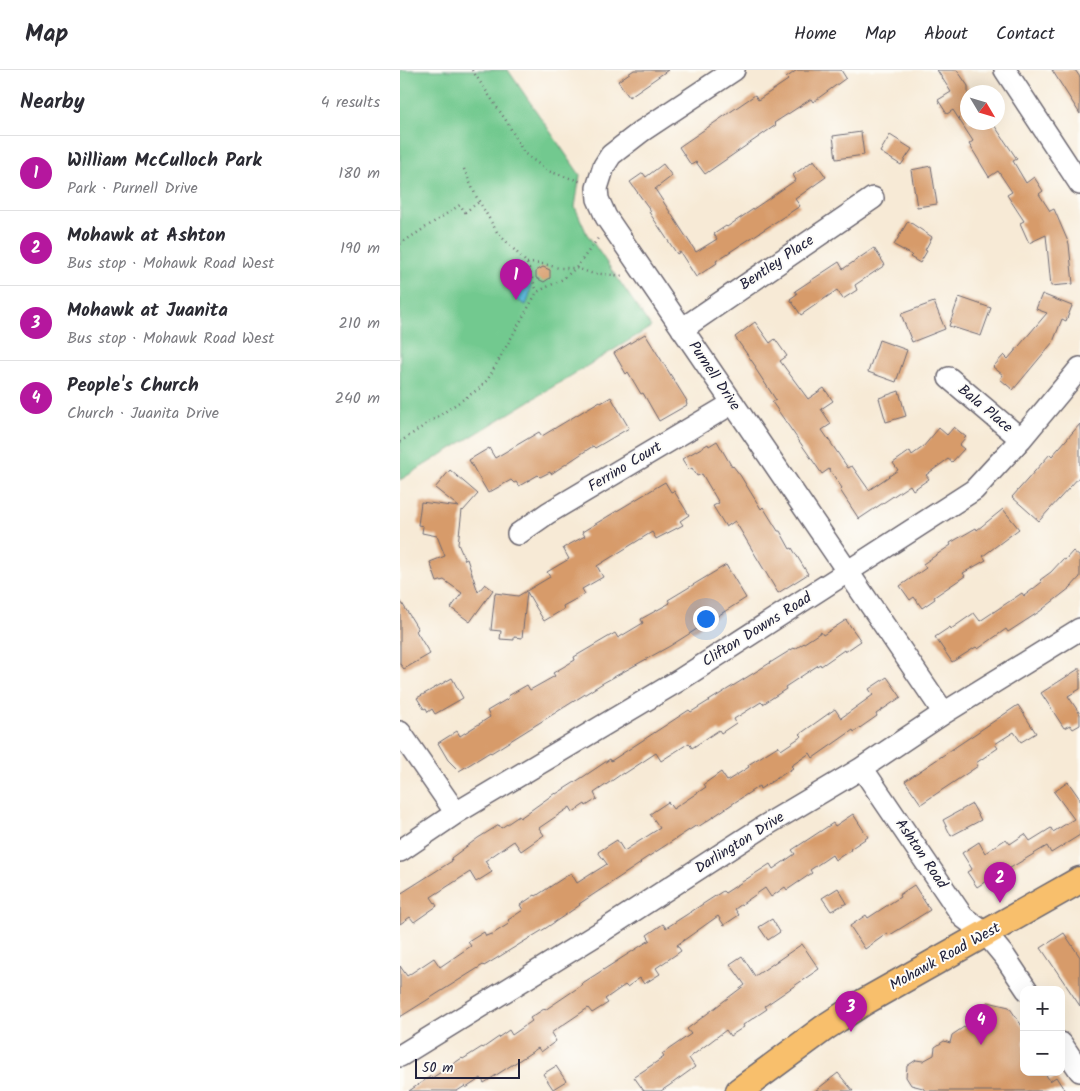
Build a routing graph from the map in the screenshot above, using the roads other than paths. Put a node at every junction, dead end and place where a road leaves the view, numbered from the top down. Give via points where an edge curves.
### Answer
1 (734, 70) edge
2 (1005, 70) edge
3 (1080, 184) edge
4 (873, 198) dead end
5 (682, 329) junction
6 (1080, 368) edge
7 (949, 378) dead end
8 (733, 403) junction
9 (1021, 439) junction
10 (518, 534) dead end
11 (849, 572) junction
12 (1080, 629) edge
13 (944, 713) junction
14 (400, 732) edge
15 (862, 768) junction
16 (456, 813) junction
17 (400, 851) edge
18 (1080, 880) edge
19 (986, 934) junction
20 (1024, 986) edge
21 (1065, 1049) edge
22 (400, 1056) edge
23 (1080, 1071) edge
24 (739, 1091) edge

1 - 5 street, Purnell Drive via 616,150 604,166 598,184 598,199 611,224
2 - 3 street
4 - 5 street, Bentley Place
5 - 8 street, Purnell Drive
6 - 9 street, Clifton Downs Road
7 - 9 street, Bala Place
8 - 10 street, Ferrino Court
8 - 11 street, Purnell Drive
9 - 11 street, Clifton Downs Road via 974,490
11 - 13 street, Purnell Drive
11 - 16 street, Clifton Downs Road via 678,680
12 - 13 street, Darlington Drive
13 - 15 street, Darlington Drive
14 - 16 street
15 - 19 street, Ashton Road via 964,917
15 - 22 street, Darlington Drive
16 - 17 street, Clifton Downs Road
18 - 19 main road, Mohawk Road West
19 - 20 street, Ashton Road
19 - 24 main road, Mohawk Road West via 864,1002
21 - 23 street

